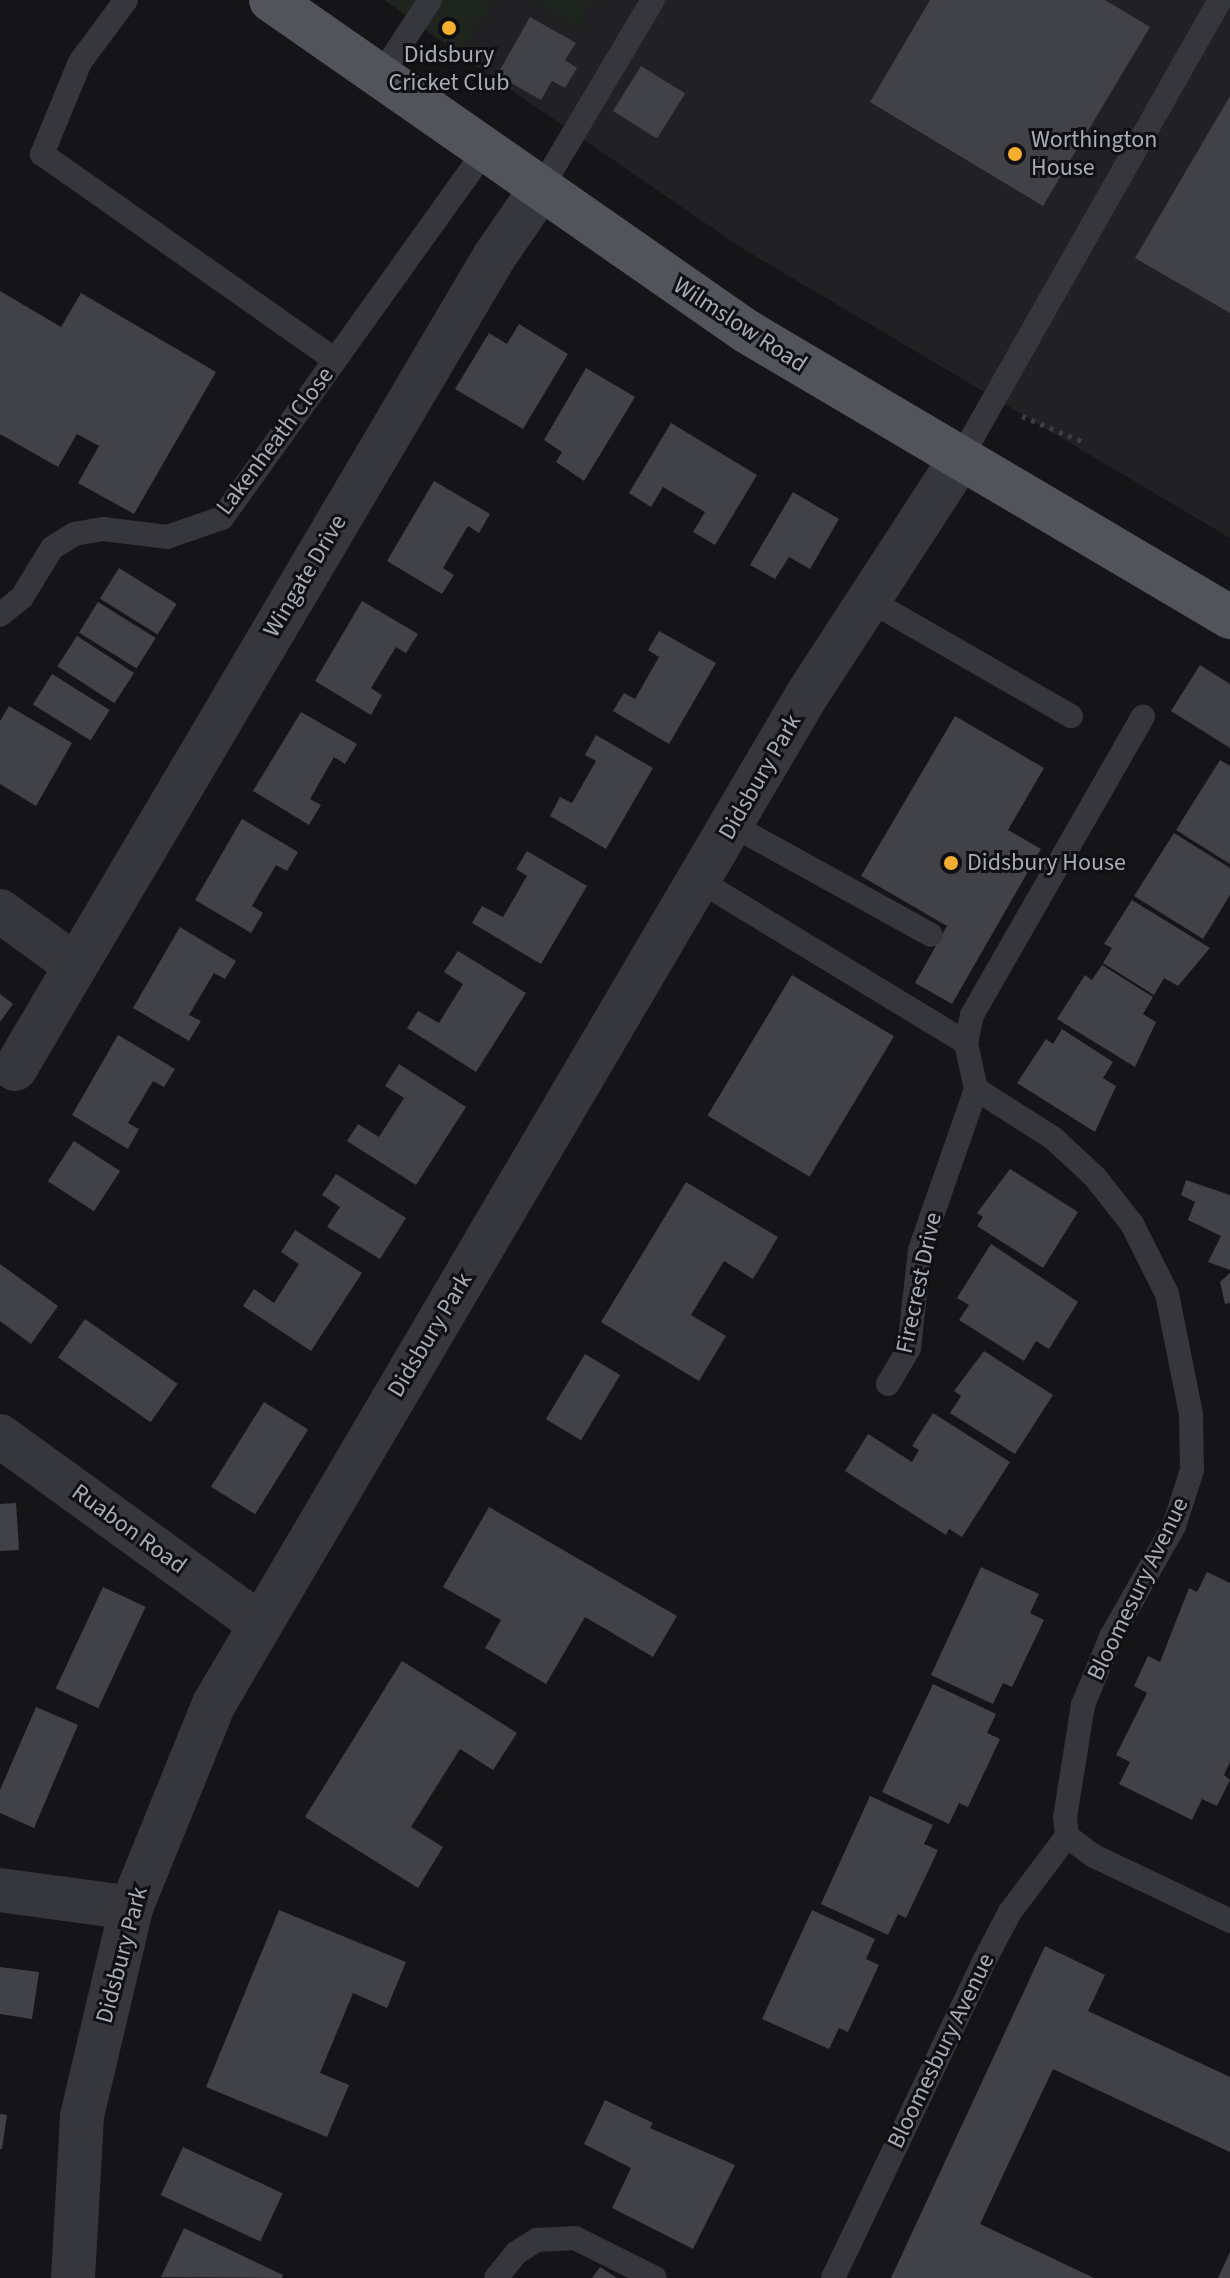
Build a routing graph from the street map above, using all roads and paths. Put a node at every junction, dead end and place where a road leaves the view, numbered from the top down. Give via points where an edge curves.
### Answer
1 (126, 0) edge
2 (271, 0) edge
3 (430, 0) edge
4 (653, 0) edge
5 (1220, 0) edge
6 (379, 78) junction
7 (485, 151) junction
8 (540, 190) junction
9 (335, 360) junction
10 (989, 403) junction
11 (1084, 442) dead end
12 (960, 459) junction
13 (869, 600) junction
14 (0, 615) edge
15 (1230, 617) edge
16 (1071, 716) dead end
17 (1143, 717) dead end
18 (732, 825) junction
19 (700, 881) junction
20 (0, 911) edge
21 (931, 935) dead end
22 (75, 965) junction
23 (966, 1043) junction
24 (15, 1069) dead end
25 (976, 1089) junction
26 (888, 1384) dead end
27 (0, 1436) edge
28 (258, 1623) junction
29 (1067, 1836) junction
30 (0, 1890) edge
31 (131, 1908) junction
32 (1230, 1921) edge
33 (73, 2278) edge
34 (496, 2278) edge
35 (655, 2278) edge
36 (833, 2278) edge

1 - 9 lane via 80,62 42,154
2 - 6 main road, Wilmslow Road
3 - 6 lane
4 - 8 lane
5 - 10 lane
6 - 7 main road, Wilmslow Road
7 - 8 main road, Wilmslow Road
7 - 9 lane, Lakenheath Close
8 - 12 main road, Wilmslow Road via 746,331
8 - 22 street, Wingate Drive via 494,257
9 - 14 lane, Lakenheath Close via 222,518 167,537 103,529 74,534 52,548 22,597
10 - 11 path
10 - 12 lane
12 - 13 street, Didsbury Park
12 - 15 main road, Wilmslow Road
13 - 16 lane
13 - 18 street, Didsbury Park
17 - 23 lane via 979,1002
18 - 19 street, Didsbury Park
18 - 21 lane
19 - 23 lane
19 - 28 street, Didsbury Park
20 - 22 street
22 - 24 street, Wingate Drive
23 - 25 lane
25 - 26 lane, Firecrest Drive via 920,1250 909,1348
25 - 29 lane, Bloomesury Avenue via 1053,1138 1095,1177 1132,1224 1167,1294 1191,1414 1192,1470 1174,1526 1111,1637 1083,1705 1065,1817
27 - 28 street, Ruabon Road
28 - 31 street, Didsbury Park via 214,1704
29 - 32 lane via 1094,1856
29 - 36 lane, Bloomesbury Avenue via 1010,1912
30 - 31 street
31 - 33 street, Didsbury Park via 82,2116
34 - 35 lane via 516,2253 537,2240 575,2238

